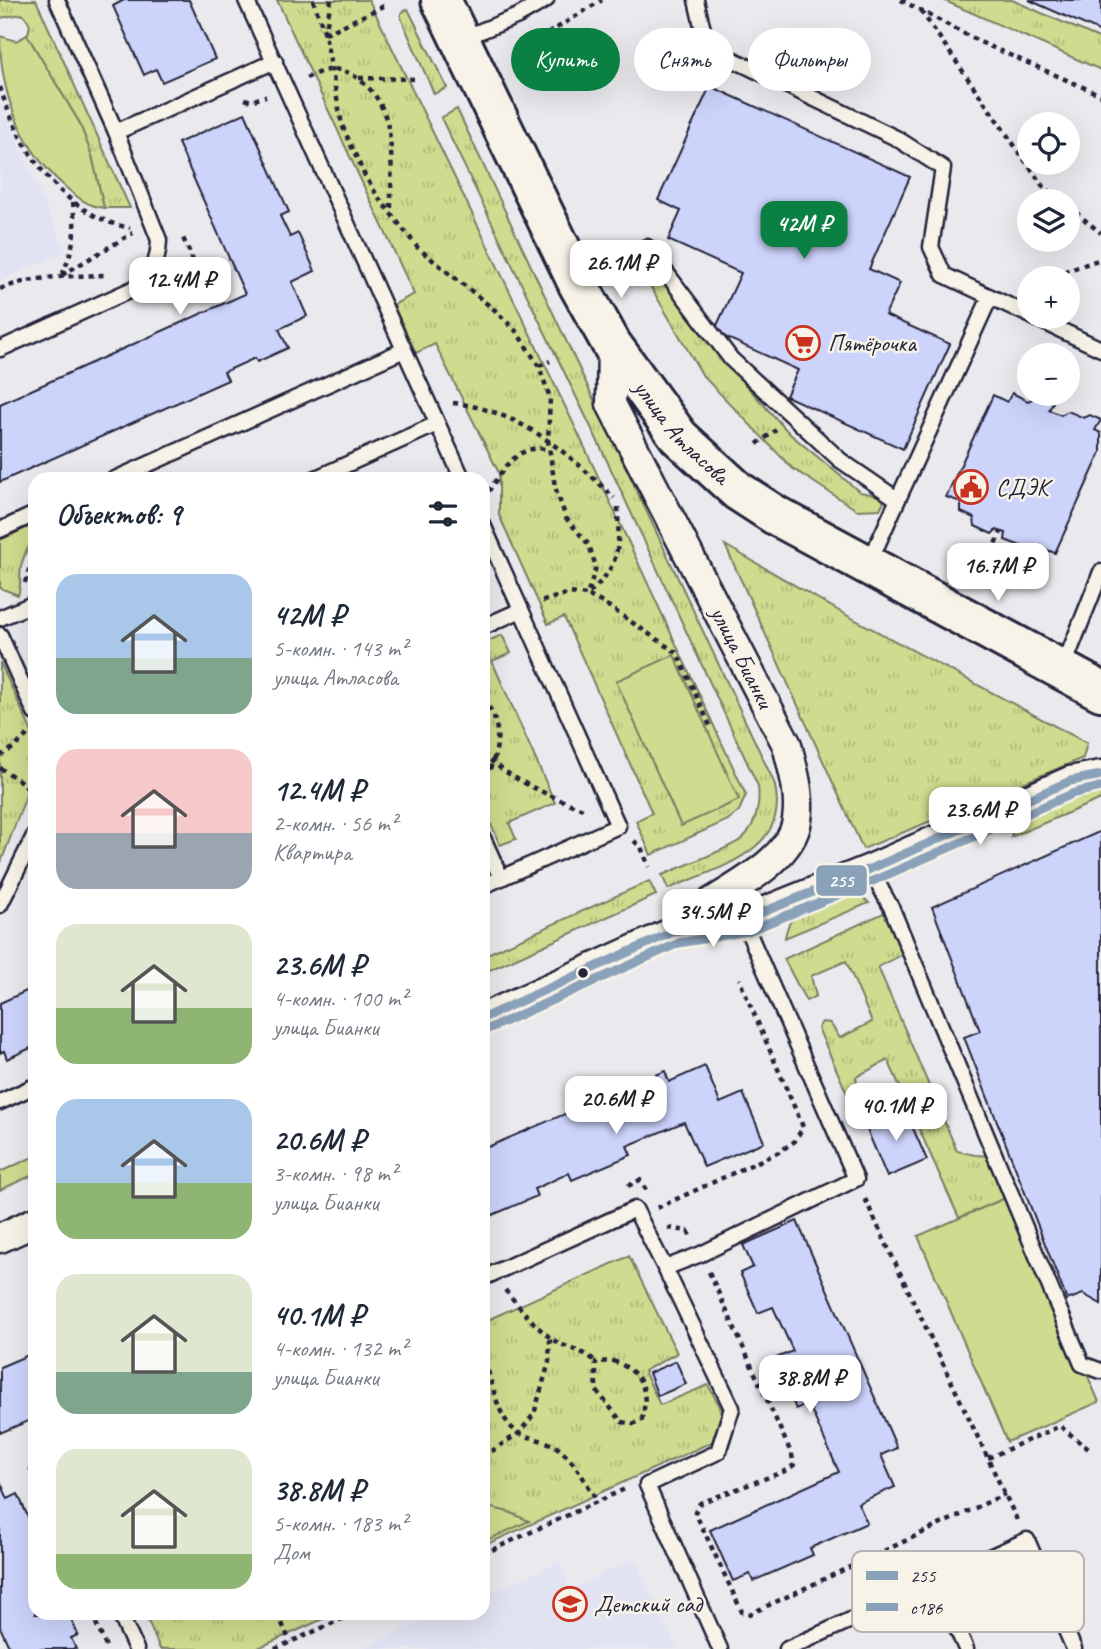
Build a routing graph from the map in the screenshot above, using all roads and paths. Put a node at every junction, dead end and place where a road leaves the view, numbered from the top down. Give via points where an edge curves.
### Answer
1 (57, 0) edge
2 (246, 0) edge
3 (313, 0) edge
4 (331, 0) edge
5 (441, 0) edge
6 (546, 0) edge
7 (603, 0) edge
8 (696, 0) edge
9 (901, 0) edge
10 (384, 6) dead end
11 (921, 11) junction
12 (557, 28) edge
13 (325, 34) junction
14 (459, 40) junction
15 (275, 61) junction
16 (332, 68) junction
17 (318, 72) dead end
18 (358, 78) junction
19 (417, 79) dead end
20 (0, 87) edge
21 (1101, 94) edge
22 (240, 97) dead end
23 (251, 102) dead end
24 (116, 132) junction
25 (1047, 189) edge
26 (73, 202) junction
27 (391, 213) junction
28 (1080, 216) edge
29 (155, 226) junction
30 (1101, 233) edge
31 (1101, 259) edge
32 (1080, 266) edge
33 (62, 276) junction
34 (186, 279) dead end
35 (578, 284) junction
36 (135, 288) junction
37 (0, 289) edge
38 (990, 297) junction
39 (1017, 310) edge
40 (1059, 329) edge
41 (612, 345) junction
42 (0, 349) edge
43 (404, 349) junction
44 (1101, 349) edge
45 (550, 361) dead end
46 (540, 366) junction
47 (468, 405) dead end
48 (437, 424) junction
49 (548, 440) junction
50 (549, 450) junction
51 (131, 472) edge
52 (330, 472) edge
53 (459, 472) edge
54 (490, 490) edge
55 (614, 498) dead end
56 (897, 499) junction
57 (618, 507) dead end
58 (28, 517) edge
59 (0, 530) edge
60 (1001, 532) dead end
61 (490, 541) edge
62 (868, 566) junction
63 (1101, 572) edge
64 (977, 579) dead end
65 (587, 595) junction
66 (550, 598) dead end
67 (28, 606) edge
68 (521, 610) junction
69 (0, 618) edge
70 (490, 624) edge
71 (0, 635) edge
72 (1062, 671) junction
73 (1101, 691) edge
74 (28, 697) edge
75 (490, 710) edge
76 (706, 728) dead end
77 (28, 733) edge
78 (0, 756) edge
79 (490, 760) edge
80 (493, 763) junction
81 (0, 768) edge
82 (490, 768) edge
83 (1101, 775) edge
84 (28, 789) edge
85 (617, 823) junction
86 (28, 848) edge
87 (490, 854) edge
88 (649, 867) dead end
89 (870, 869) junction
90 (501, 878) junction
91 (490, 883) edge
92 (0, 905) edge
93 (743, 920) junction
94 (675, 931) junction
95 (739, 979) dead end
96 (490, 1015) edge
97 (28, 1089) edge
98 (0, 1102) edge
99 (856, 1179) junction
100 (656, 1208) dead end
101 (28, 1225) edge
102 (0, 1238) edge
103 (665, 1268) junction
104 (490, 1275) edge
105 (490, 1279) edge
106 (550, 1338) junction
107 (596, 1362) junction
108 (1101, 1371) edge
109 (490, 1376) edge
110 (519, 1433) junction
111 (1091, 1451) dead end
112 (490, 1452) edge
113 (988, 1458) junction
114 (646, 1485) junction
115 (598, 1502) junction
116 (1027, 1540) junction
117 (490, 1551) edge
118 (1003, 1551) edge
119 (1032, 1551) edge
120 (95, 1620) edge
121 (123, 1620) edge
122 (281, 1620) edge
123 (340, 1620) edge
124 (852, 1620) edge
125 (959, 1632) edge
126 (1067, 1632) edge
127 (290, 1642) junction
128 (107, 1649) edge
129 (136, 1649) edge
130 (275, 1649) edge
131 (720, 1649) edge
132 (789, 1649) edge
133 (967, 1649) edge
134 (1074, 1649) edge

1 - 24 lane
2 - 15 lane
3 - 13 path
4 - 13 path
5 - 14 main road, улица Атласова
6 - 14 lane
7 - 12 path
8 - 38 lane via 706,47 896,138 943,168 931,247 944,275
9 - 11 path
10 - 13 path
11 - 21 path
11 - 25 path
13 - 16 path
14 - 35 main road, улица Атласова
15 - 24 lane
15 - 43 lane
16 - 17 path
16 - 18 path
16 - 27 path via 342,125 364,174
18 - 19 path
18 - 27 path via 376,96 388,121
20 - 26 path via 29,152
22 - 23 path
24 - 29 lane
26 - 33 path via 74,243
26 - 33 path via 105,221 137,230
27 - 46 path via 418,248 516,331
28 - 30 path
29 - 34 path via 174,218 194,265
29 - 36 lane via 158,258
31 - 32 path
33 - 36 path via 110,275
33 - 37 path
35 - 41 main road, улица Атласова
35 - 56 lane via 647,247 731,359 840,460
36 - 42 lane
38 - 39 lane
38 - 56 lane
40 - 44 lane
41 - 62 main road, улица Атласова via 679,437 738,491
41 - 94 street, улица Бианки via 611,404 787,745 798,795 797,823 785,848
43 - 48 lane
43 - 51 lane
45 - 46 path
46 - 49 path via 550,398
47 - 49 path via 507,417
48 - 52 lane
48 - 53 lane
49 - 50 path
49 - 55 path
50 - 54 path via 541,447 519,454
50 - 65 path via 566,518 594,555 596,567
56 - 62 lane
57 - 65 path via 615,561
58 - 59 lane
60 - 64 path
61 - 68 lane
62 - 72 main road, улица Атласова
63 - 72 lane
65 - 66 path
65 - 76 path via 677,653 710,726
67 - 69 lane
68 - 70 lane
68 - 85 lane
71 - 74 lane
72 - 73 main road, улица Атласова
75 - 80 path via 498,734
77 - 78 path
79 - 80 path
80 - 82 path
80 - 85 path via 536,788
81 - 84 path
83 - 89 street, улица Бианки via 1070,781
85 - 88 path via 641,847
85 - 90 lane
86 - 92 lane
87 - 90 lane
89 - 93 street, улица Бианки
89 - 108 lane via 892,909 1082,1364
90 - 91 lane
93 - 94 street, улица Бианки
93 - 99 lane
94 - 96 street, улица Бианки
95 - 100 path via 803,1126 795,1141 779,1152
97 - 98 lane
99 - 103 lane
99 - 113 path
101 - 102 street
103 - 104 lane via 635,1209
103 - 114 lane via 732,1408 718,1452
105 - 106 path
106 - 107 path via 586,1352
106 - 110 path via 549,1362 534,1414
107 - 107 path via 626,1366 639,1379 647,1399 642,1419 633,1424 622,1422 606,1404 596,1390
109 - 110 path via 501,1412
110 - 112 path
110 - 115 path via 557,1447
111 - 113 path via 1060,1426
113 - 116 path
114 - 115 path via 634,1485
114 - 131 lane
115 - 117 path
116 - 118 lane
116 - 119 lane
120 - 128 path
121 - 129 lane
122 - 127 path
123 - 127 path
124 - 132 lane
125 - 133 lane
126 - 134 lane
127 - 130 path

